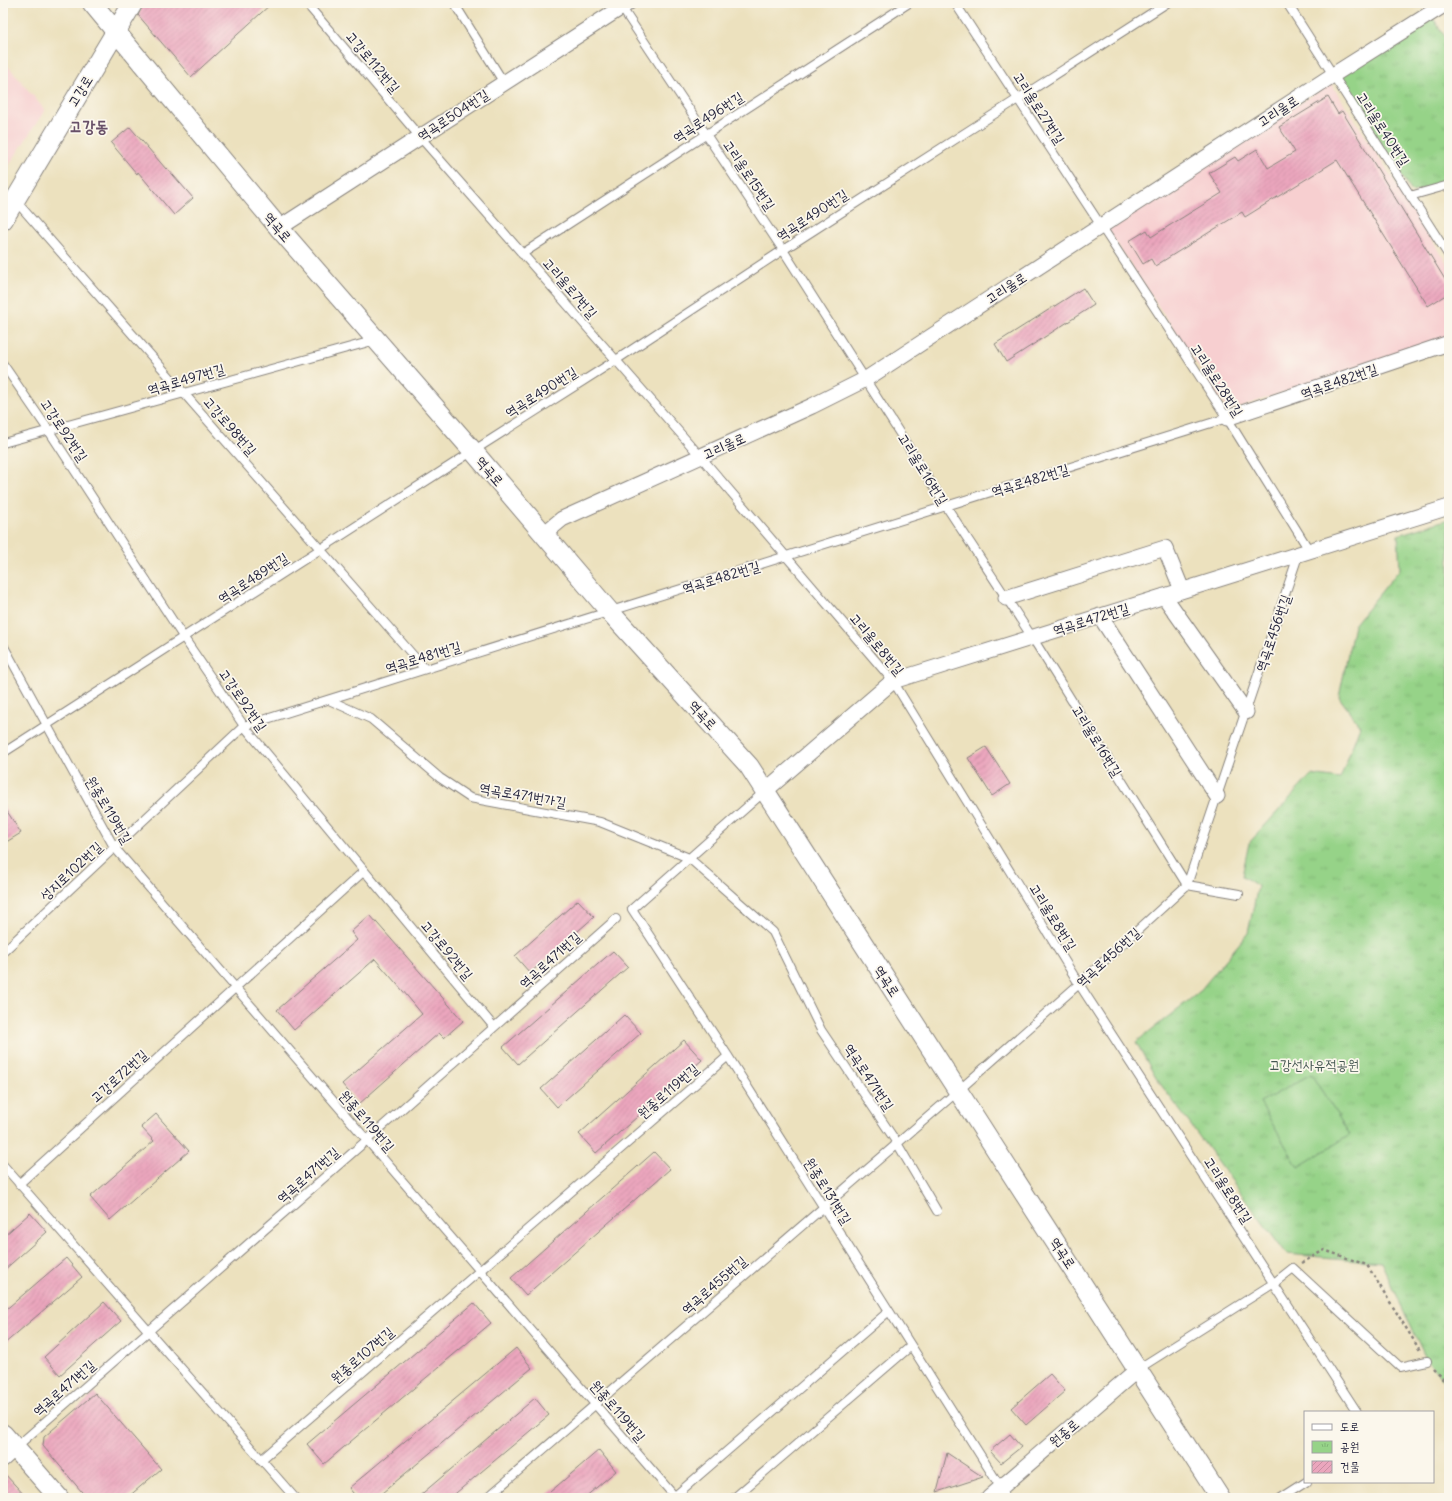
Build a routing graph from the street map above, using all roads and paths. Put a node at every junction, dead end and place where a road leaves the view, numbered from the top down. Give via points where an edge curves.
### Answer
1 (92, 3) edge
2 (133, 3) edge
3 (306, 3) edge
4 (454, 3) edge
5 (909, 3) edge
6 (955, 3) edge
7 (1167, 3) edge
8 (1287, 3) edge
9 (1447, 3) edge
10 (623, 4) edge
11 (116, 30) junction
12 (1333, 75) junction
13 (504, 83) junction
14 (1018, 99) junction
15 (706, 134) junction
16 (420, 137) junction
17 (1449, 185) edge
18 (1410, 196) junction
19 (15, 200) junction
20 (3, 220) edge
21 (1100, 226) junction
22 (279, 228) junction
23 (783, 250) junction
24 (522, 254) junction
25 (1449, 256) edge
26 (376, 340) junction
27 (1449, 343) edge
28 (616, 360) junction
29 (3, 364) edge
30 (866, 379) junction
31 (184, 393) junction
32 (1227, 418) junction
33 (49, 431) junction
34 (3, 444) edge
35 (473, 451) junction
36 (701, 457) junction
37 (946, 506) junction
38 (1449, 506) edge
39 (544, 534) junction
40 (321, 550) junction
41 (1304, 552) junction
42 (786, 556) junction
43 (1182, 590) junction
44 (1164, 596) junction
45 (1006, 598) junction
46 (610, 612) junction
47 (1100, 616) junction
48 (1032, 637) junction
49 (184, 638) junction
50 (3, 645) edge
51 (425, 669) junction
52 (893, 681) junction
53 (329, 700) junction
54 (1246, 712) junction
55 (46, 725) junction
56 (244, 726) junction
57 (3, 753) edge
58 (765, 791) junction
59 (1217, 796) junction
60 (114, 847) junction
61 (689, 858) junction
62 (364, 871) junction
63 (1188, 885) junction
64 (1239, 894) dead end
65 (616, 919) dead end
66 (3, 952) edge
67 (1079, 984) junction
68 (235, 988) junction
69 (494, 1027) junction
70 (728, 1056) junction
71 (958, 1091) junction
72 (367, 1140) junction
73 (897, 1143) junction
74 (3, 1165) edge
75 (20, 1184) junction
76 (823, 1207) junction
77 (937, 1211) dead end
78 (1293, 1268) junction
79 (480, 1271) junction
80 (1274, 1283) junction
81 (889, 1311) junction
82 (149, 1331) junction
83 (911, 1346) junction
84 (1427, 1361) junction
85 (1138, 1369) junction
86 (1449, 1386) edge
87 (595, 1405) junction
88 (1356, 1411) edge
89 (7, 1447) edge
90 (261, 1460) junction
91 (1304, 1483) edge
92 (998, 1495) edge
93 (675, 1497) edge
94 (59, 1498) edge
95 (294, 1498) edge
96 (487, 1498) edge
97 (734, 1498) edge
98 (1220, 1498) edge
99 (1281, 1498) edge

1 - 11 street, 역곡로
2 - 11 street, 고강로
3 - 16 lane, 고강로112번길
4 - 13 lane
5 - 15 lane, 역곡로496번길
6 - 14 lane, 고리울로27번길
7 - 14 lane, 역곡로490번길
8 - 12 lane, 고리울로40번길
9 - 12 street, 고리울로
10 - 13 street, 역곡로504번길
10 - 15 lane, 고리울로15번길
11 - 19 street, 고강로
11 - 22 street, 역곡로
12 - 18 lane, 고리울로40번길
12 - 21 street, 고리울로
13 - 16 street, 역곡로504번길
14 - 21 lane, 고리울로27번길
14 - 23 lane, 역곡로490번길
15 - 23 lane, 고리울로15번길
15 - 24 lane, 역곡로496번길
16 - 22 street, 역곡로504번길
16 - 24 lane, 고리울로7번길
17 - 18 lane
18 - 25 lane, 고리울로40번길
19 - 20 street, 고강로
19 - 31 lane, 고강로98번길
21 - 30 street, 고리울로
21 - 32 lane, 고리울로28번길
22 - 26 street, 역곡로
23 - 28 lane, 역곡로490번길
23 - 30 lane, 고리울로15번길
24 - 28 lane, 고리울로7번길
26 - 31 lane, 역곡로497번길
26 - 35 street, 역곡로
27 - 32 street, 역곡로482번길
28 - 35 lane, 역곡로490번길
28 - 36 lane, 고리울로7번길
29 - 33 lane, 고강로92번길
30 - 36 street, 고리울로
30 - 37 lane, 고리울로16번길
31 - 33 lane, 역곡로497번길
31 - 40 lane, 고강로98번길
32 - 37 lane, 역곡로482번길
32 - 41 lane, 고리울로28번길
33 - 34 lane, 역곡로497번길
33 - 49 lane, 고강로92번길
35 - 39 street, 역곡로
35 - 40 lane, 역곡로489번길
36 - 39 street, 고리울로 via 562,518
36 - 42 lane, 고리울로8번길
37 - 42 lane, 역곡로482번길
37 - 45 lane, 고리울로16번길
38 - 41 street, 역곡로472번길
39 - 46 street, 역곡로
40 - 49 lane, 역곡로489번길
40 - 51 lane, 고강로98번길
41 - 43 street, 역곡로472번길
41 - 54 lane, 역곡로456번길
42 - 46 lane, 역곡로482번길
42 - 52 lane, 고리울로8번길
43 - 44 street, 역곡로472번길
43 - 45 street via 1165,548
44 - 47 street, 역곡로472번길
44 - 54 street
45 - 48 lane, 고리울로16번길
46 - 51 lane, 역곡로481번길
46 - 58 street, 역곡로 via 749,766
47 - 48 street, 역곡로472번길
47 - 59 street
48 - 52 street, 역곡로472번길
48 - 63 lane, 고리울로16번길
49 - 55 lane, 역곡로489번길
49 - 56 lane, 고강로92번길
50 - 55 lane, 원종로119번길
51 - 53 lane, 역곡로481번길
52 - 58 street, 역곡로472번길
52 - 67 lane, 고리울로8번길
53 - 56 lane, 역곡로481번길
53 - 61 lane, 역곡로471번가길 via 371,719 440,778 470,798 600,822
54 - 59 lane, 역곡로456번길
55 - 57 lane, 역곡로489번길
55 - 60 lane, 원종로119번길
56 - 60 lane, 성지로102번길
56 - 62 lane, 고강로92번길
58 - 61 lane
58 - 71 street, 역곡로
59 - 63 lane, 역곡로456번길
60 - 66 lane, 성지로102번길
60 - 68 lane, 원종로119번길
61 - 70 lane, 원종로131번길 via 632,909
61 - 73 lane, 역곡로471번길 via 773,932 821,1030
62 - 68 lane
62 - 69 lane, 고강로92번길
63 - 64 lane
63 - 67 lane, 역곡로456번길
65 - 69 lane, 역곡로471번길
67 - 71 lane, 역곡로456번길
67 - 80 lane, 고리울로8번길
68 - 72 lane, 원종로119번길
68 - 75 lane, 고강로72번길
69 - 72 lane, 역곡로471번길
70 - 76 lane, 원종로131번길
70 - 79 lane, 원종로119번길
71 - 73 lane, 역곡로455번길
71 - 85 street, 역곡로
72 - 79 lane, 원종로119번길
72 - 82 lane, 역곡로471번길
73 - 76 lane, 역곡로455번길
73 - 77 lane
74 - 75 lane
75 - 82 lane
76 - 81 lane, 원종로131번길
76 - 87 lane, 역곡로455번길
78 - 80 lane
78 - 84 lane via 1400,1367
78 - 84 path via 1324,1250 1367,1265
79 - 87 lane, 원종로119번길
79 - 90 lane, 원종로107번길
80 - 85 lane
80 - 88 lane, 고리울로8번길
81 - 83 lane, 원종로131번길
81 - 93 lane, 원종로119번길
82 - 89 lane, 역곡로471번길
82 - 90 lane
83 - 92 lane, 원종로131번길
83 - 97 lane
84 - 86 path
85 - 92 street, 원종로
85 - 98 street, 역곡로
87 - 93 lane, 원종로119번길
87 - 96 lane, 역곡로455번길
89 - 94 street
90 - 95 lane
91 - 99 lane

